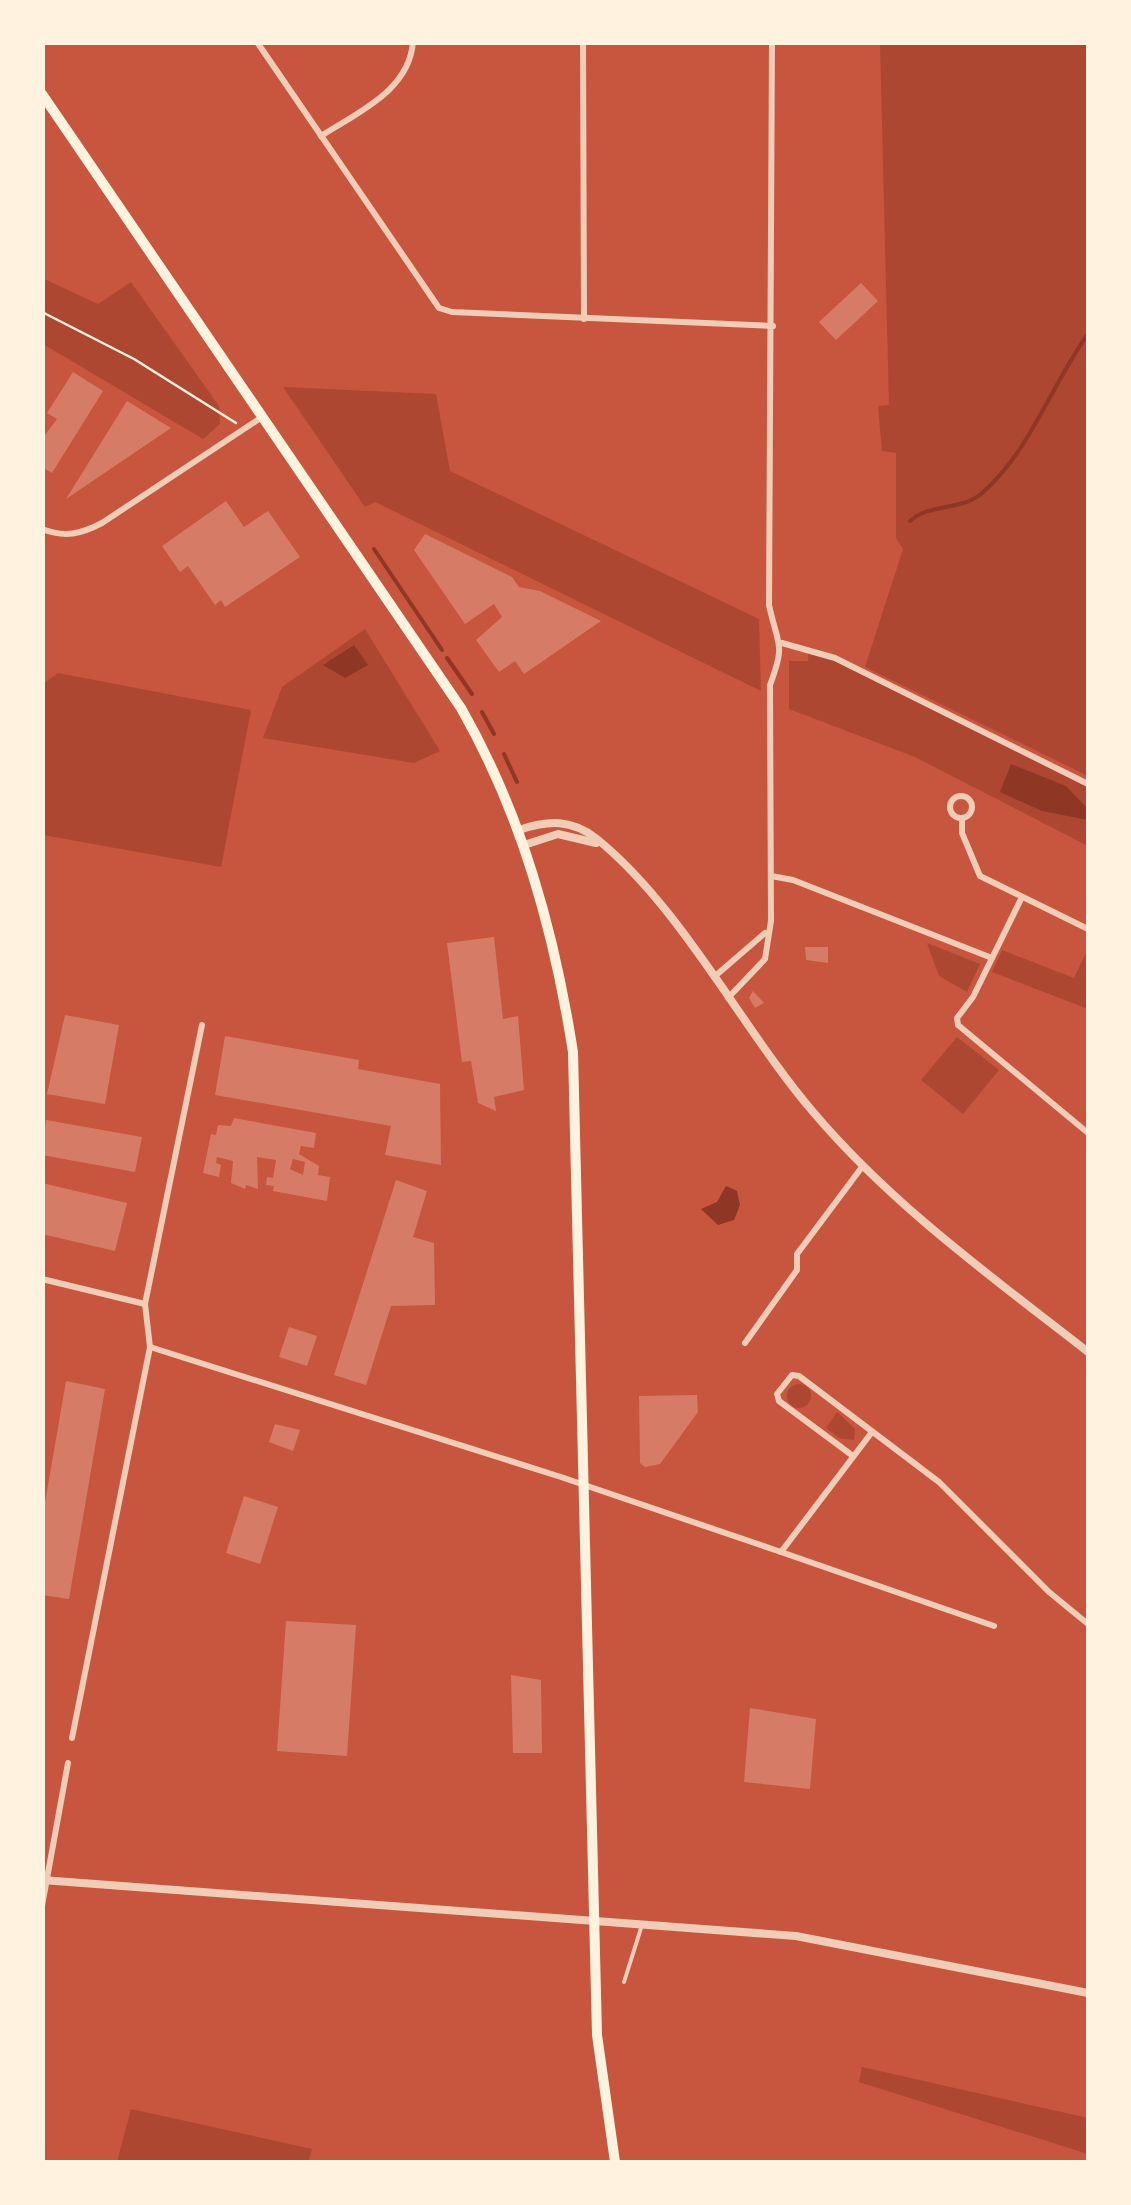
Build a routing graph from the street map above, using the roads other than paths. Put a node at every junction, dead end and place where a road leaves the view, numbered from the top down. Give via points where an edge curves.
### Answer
1 (257, 42) edge
2 (413, 42) edge
3 (584, 42) edge
4 (772, 42) edge
5 (42, 94) edge
6 (321, 136) junction
7 (584, 318) junction
8 (773, 326) junction
9 (262, 417) junction
10 (42, 528) edge
11 (781, 643) junction
12 (1088, 784) edge
13 (962, 818) dead end
14 (519, 830) junction
15 (524, 845) junction
16 (604, 846) junction
17 (771, 876) junction
18 (1022, 897) junction
19 (1088, 929) edge
20 (766, 932) junction
21 (992, 958) junction
22 (713, 978) junction
23 (728, 998) junction
24 (202, 1025) dead end
25 (1088, 1132) edge
26 (862, 1167) junction
27 (42, 1280) edge
28 (145, 1304) junction
29 (745, 1343) dead end
30 (150, 1348) junction
31 (1088, 1352) edge
32 (872, 1432) junction
33 (853, 1456) junction
34 (585, 1485) junction
35 (781, 1552) junction
36 (1088, 1624) edge
37 (994, 1626) dead end
38 (72, 1738) dead end
39 (68, 1762) dead end
40 (44, 1880) edge
41 (42, 1906) edge
42 (594, 1922) junction
43 (642, 1925) junction
44 (624, 1982) dead end
45 (1088, 1993) edge
46 (615, 2162) edge

1 - 6 street
2 - 6 street via 400,82
3 - 7 street
4 - 8 street
5 - 9 main road
6 - 7 street via 439,308
7 - 8 street
8 - 11 street via 769,605
9 - 10 street via 82,533
9 - 14 main road via 461,708
11 - 12 street via 835,658
11 - 17 street via 770,685
13 - 18 street via 978,874
14 - 15 main road
14 - 16 street via 558,821
15 - 16 street via 558,834
15 - 34 main road via 547,916 573,1052
16 - 22 street
17 - 20 street
17 - 21 street
18 - 19 street
18 - 21 street
20 - 22 street
20 - 23 street via 765,960
21 - 25 street via 958,1025
22 - 23 street
23 - 26 street
24 - 28 street
26 - 29 street via 797,1254 797,1270
26 - 31 street
27 - 28 street
28 - 30 street
30 - 34 street
30 - 38 street
32 - 33 street
32 - 33 street via 792,1375 779,1401
32 - 36 street via 939,1482
33 - 35 street
34 - 35 street
34 - 42 main road
35 - 37 street
39 - 40 street
40 - 41 street
40 - 42 street
42 - 43 street
42 - 46 main road via 597,2035
43 - 44 lane
43 - 45 street via 838,1941

